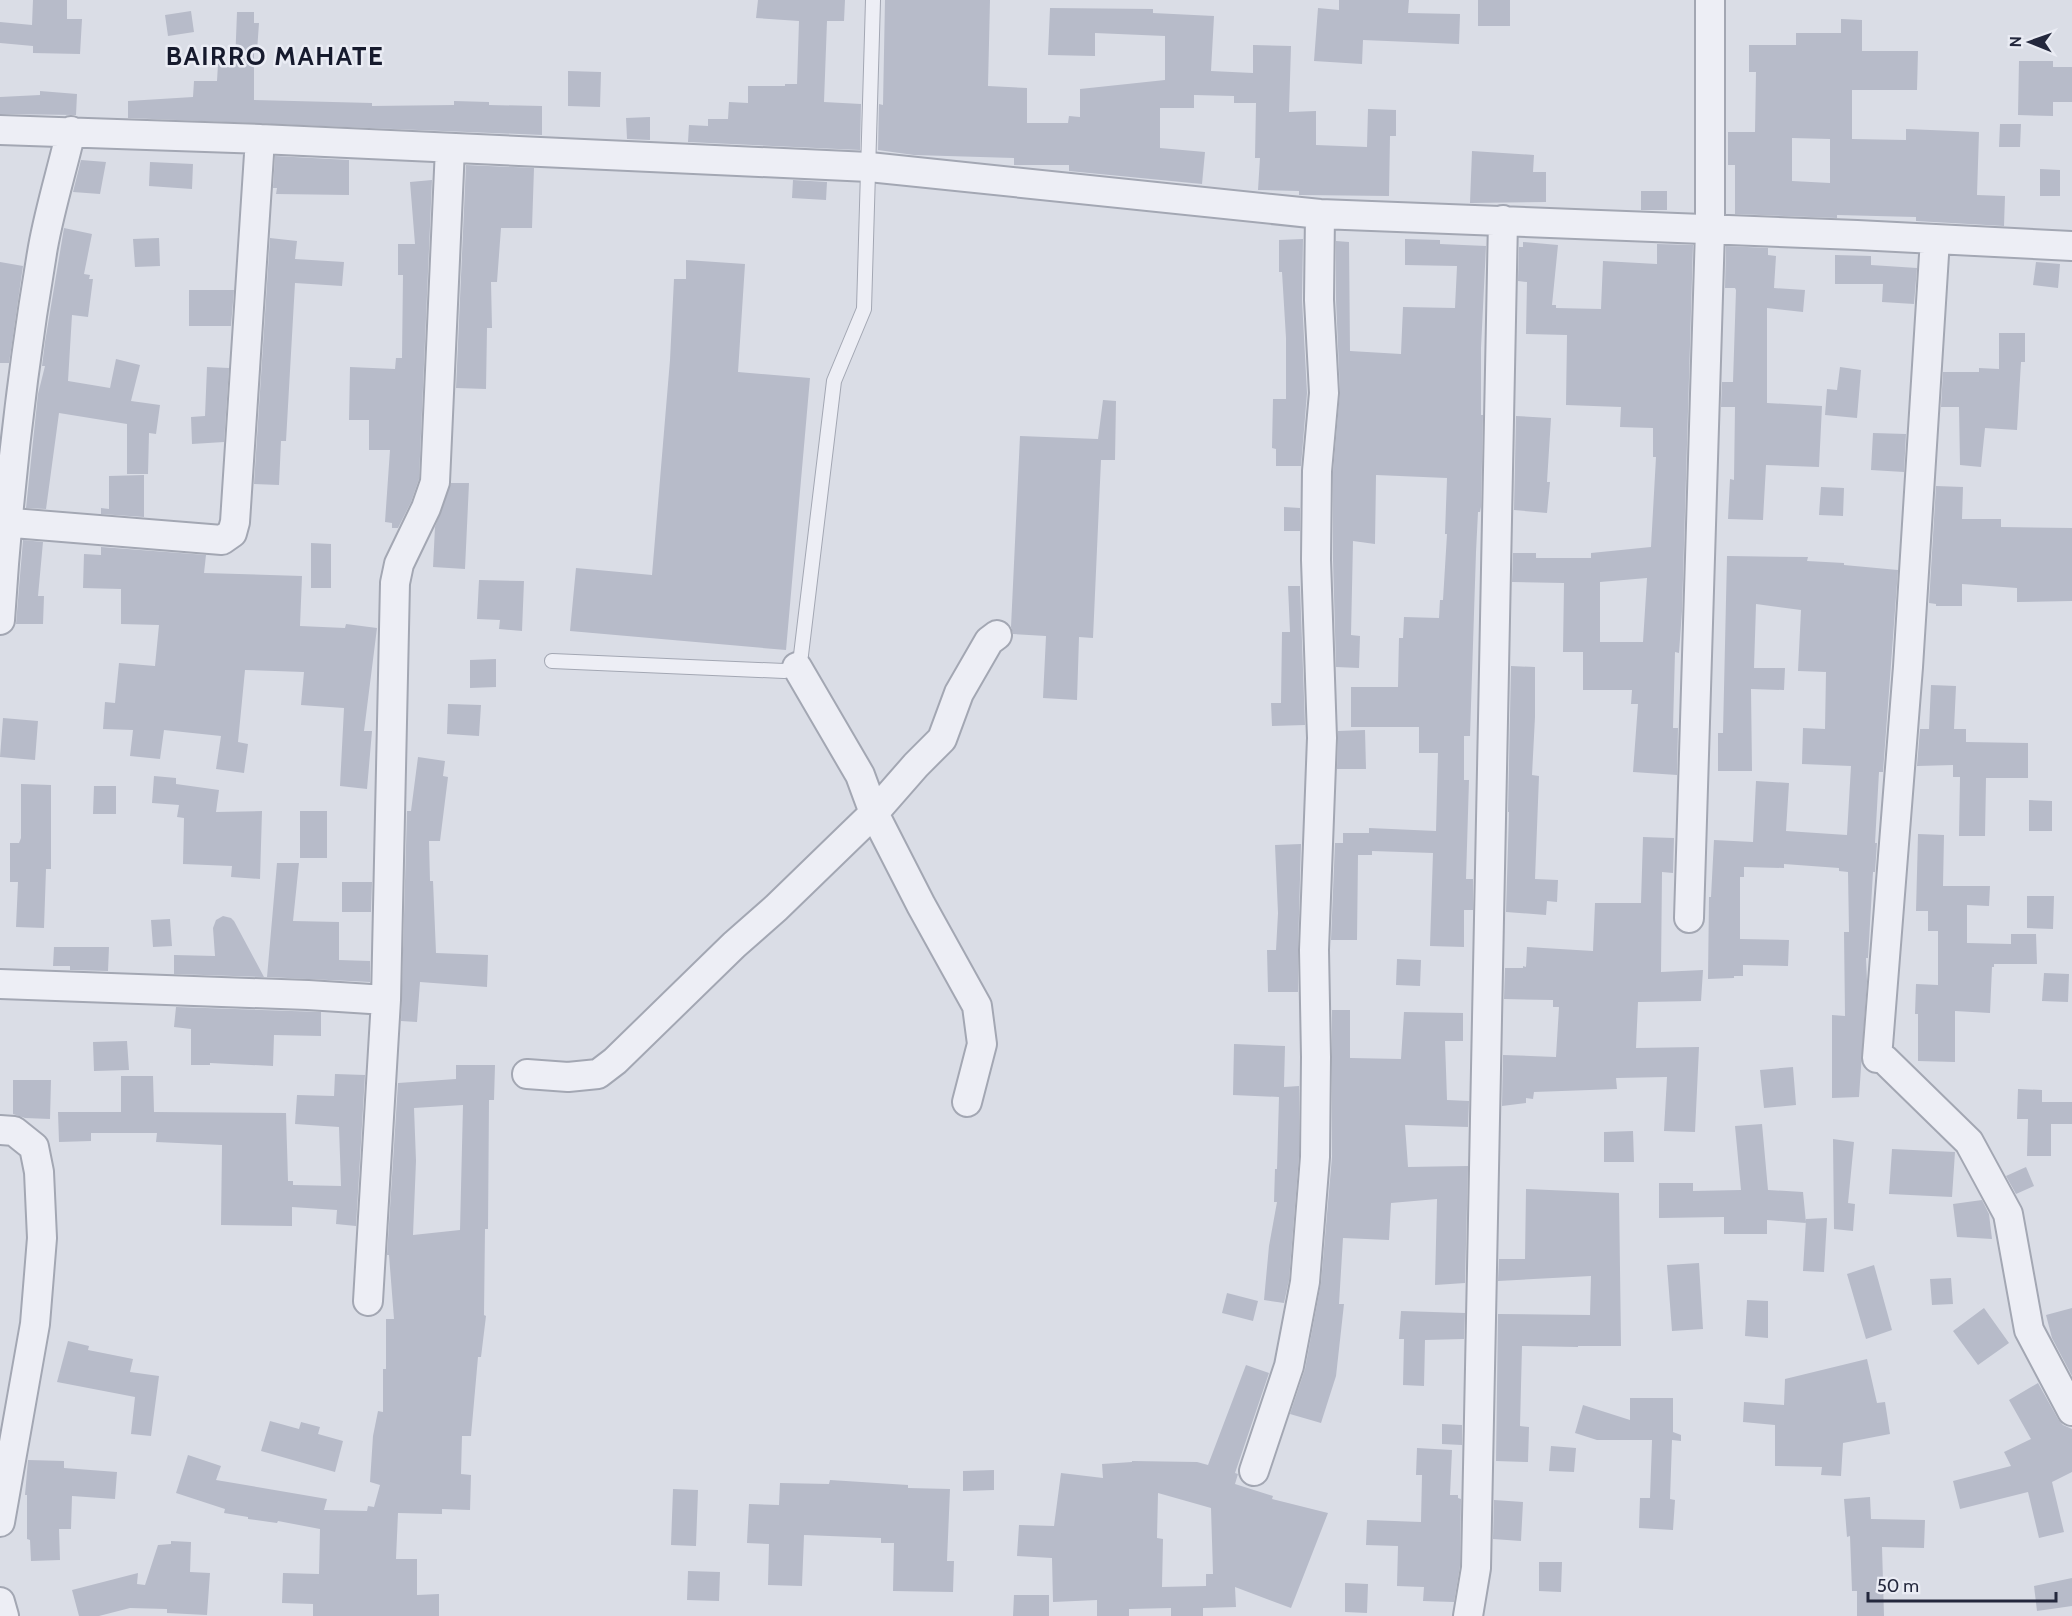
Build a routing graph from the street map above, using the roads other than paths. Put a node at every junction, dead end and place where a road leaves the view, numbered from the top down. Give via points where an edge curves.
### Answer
1 (873, 0) edge
2 (1710, 0) edge
3 (0, 130) edge
4 (71, 131) junction
5 (260, 139) junction
6 (450, 148) junction
7 (869, 167) junction
8 (1320, 214) junction
9 (1503, 220) junction
10 (1710, 230) junction
11 (1935, 239) junction
12 (2072, 246) edge
13 (3, 523) edge
14 (0, 620) edge
15 (998, 635) dead end
16 (552, 661) dead end
17 (797, 667) junction
18 (874, 813) junction
19 (1689, 918) dead end
20 (0, 984) edge
21 (386, 1000) junction
22 (527, 1074) dead end
23 (967, 1102) dead end
24 (0, 1130) edge
25 (368, 1300) dead end
26 (2072, 1411) edge
27 (1254, 1471) dead end
28 (0, 1522) edge
29 (0, 1602) edge
30 (4, 1616) edge
31 (1468, 1616) edge

1 - 7 lane
2 - 10 street
3 - 4 street
4 - 5 street
4 - 13 street via 44,245
5 - 6 street
5 - 13 street via 232,533 222,540
6 - 7 street
6 - 21 street via 435,482 399,564 395,583
7 - 8 street
7 - 17 lane via 864,309 834,381
8 - 9 street
8 - 27 street via 1324,393 1317,471 1322,738 1314,950 1315,1157 1305,1282 1289,1366
9 - 10 street
9 - 31 street via 1476,1568
10 - 11 street
10 - 19 street
11 - 12 street
11 - 26 street via 1877,1058 1884,1059 1969,1142 2008,1214 2029,1330
13 - 14 street
15 - 18 street via 989,641 958,693 942,740
16 - 17 lane via 784,671
17 - 18 street via 860,775
18 - 22 street via 598,1074
18 - 23 street via 977,1006 982,1044
20 - 21 street
21 - 25 street
24 - 28 street via 14,1131 34,1147 42,1238 35,1324
29 - 30 street

